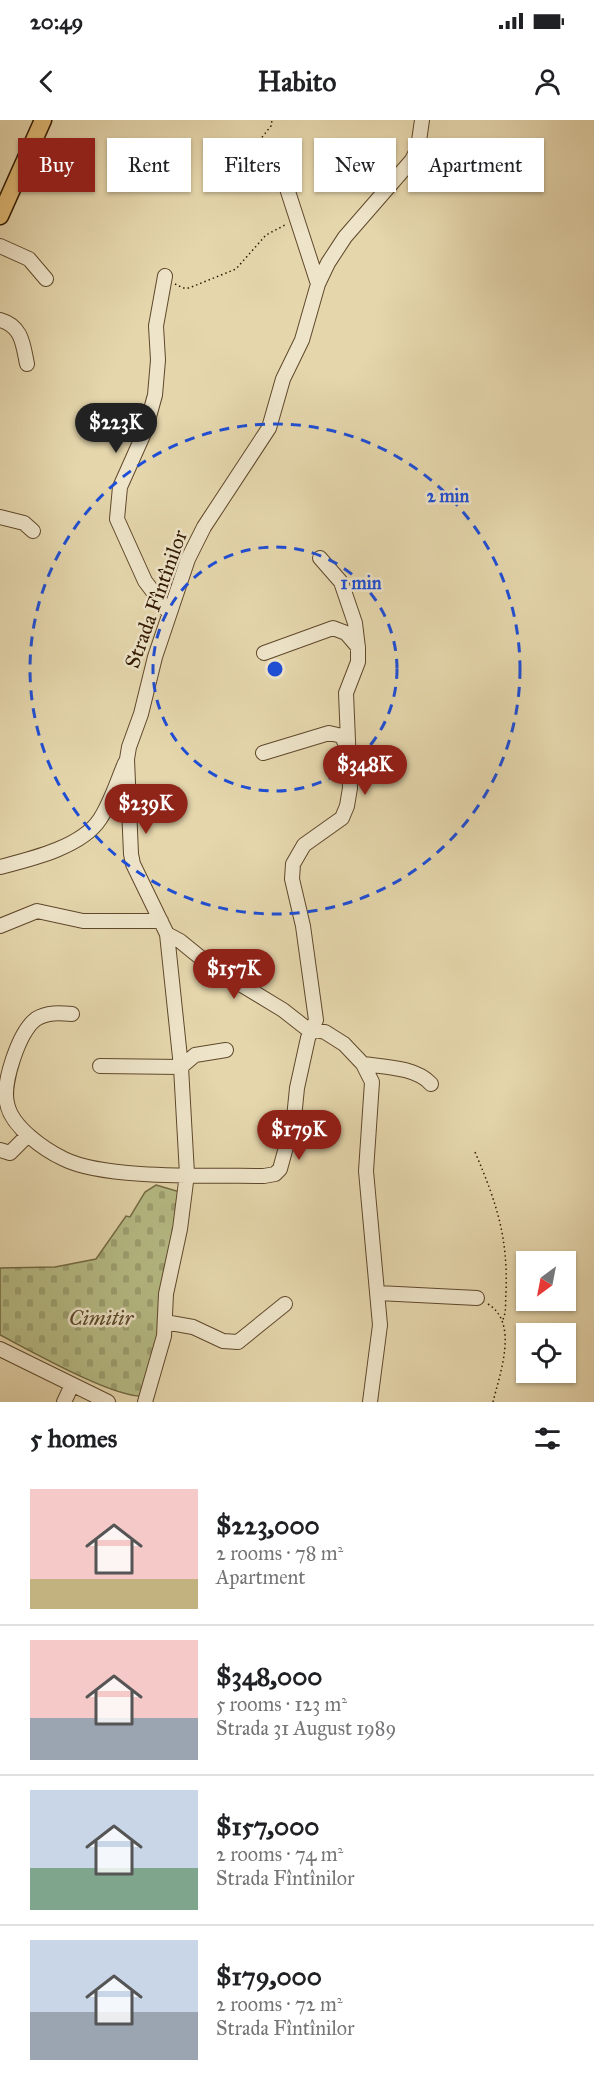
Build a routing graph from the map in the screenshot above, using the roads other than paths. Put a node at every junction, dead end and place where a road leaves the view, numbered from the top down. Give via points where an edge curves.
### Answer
1 (43, 120) edge
2 (422, 120) edge
3 (288, 192) edge
4 (0, 216) edge
5 (0, 246) edge
6 (46, 279) dead end
7 (164, 282) road end
8 (318, 284) junction
9 (0, 320) edge
10 (27, 364) dead end
11 (0, 517) edge
12 (33, 531) dead end
13 (320, 558) dead end
14 (169, 613) junction
15 (358, 648) junction
16 (264, 653) dead end
17 (346, 747) junction
18 (263, 753) dead end
19 (127, 759) junction
20 (0, 867) edge
21 (2, 925) edge
22 (164, 928) junction
23 (72, 1014) dead end
24 (313, 1029) junction
25 (226, 1050) dead end
26 (363, 1064) junction
27 (100, 1066) dead end
28 (181, 1067) junction
29 (430, 1084) dead end
30 (3, 1101) edge
31 (28, 1135) junction
32 (0, 1150) edge
33 (187, 1174) junction
34 (378, 1293) junction
35 (477, 1298) road end
36 (285, 1304) dead end
37 (165, 1322) junction
38 (0, 1349) edge
39 (72, 1385) junction
40 (64, 1402) edge
41 (108, 1402) edge
42 (145, 1402) edge
43 (370, 1402) edge

1 - 4 main road
2 - 8 street, Strada Fîntînilor via 412,160 335,249
3 - 8 street
5 - 6 street via 29,259
7 - 14 street via 156,326 155,395 145,431 120,487 117,519 145,581
8 - 14 street, Strada Fîntînilor via 269,428 204,527
9 - 10 street via 13,324 17,330
11 - 12 street via 24,523
13 - 15 street via 341,582 355,623
14 - 19 street, Strada Fîntînilor
15 - 16 street via 346,633 333,628
15 - 17 street via 358,662 346,693
17 - 18 street via 342,736 329,733
17 - 24 street via 350,788 345,812 338,822 298,851 292,871 316,1020
19 - 20 street via 100,819 86,835
19 - 22 street, Strada Fîntînilor via 133,864
21 - 22 street via 37,911 83,921
22 - 24 street via 225,976
22 - 28 street, Strada Fîntînilor
23 - 30 street via 46,1015 29,1026 9,1073
24 - 26 street via 344,1044
24 - 33 street via 279,1169 264,1176
25 - 28 street via 195,1055
26 - 29 street via 404,1071 423,1077
26 - 34 street via 372,1082 365,1157
27 - 28 street
28 - 33 street, Strada Fîntînilor
30 - 31 street
31 - 32 street via 10,1153
31 - 33 street via 67,1161 106,1171
33 - 37 street, Strada Fîntînilor via 166,1294
34 - 35 street
34 - 43 street via 379,1350
36 - 37 street via 238,1342
37 - 42 street, Strada Fîntînilor
38 - 39 street
39 - 40 street
39 - 41 street

